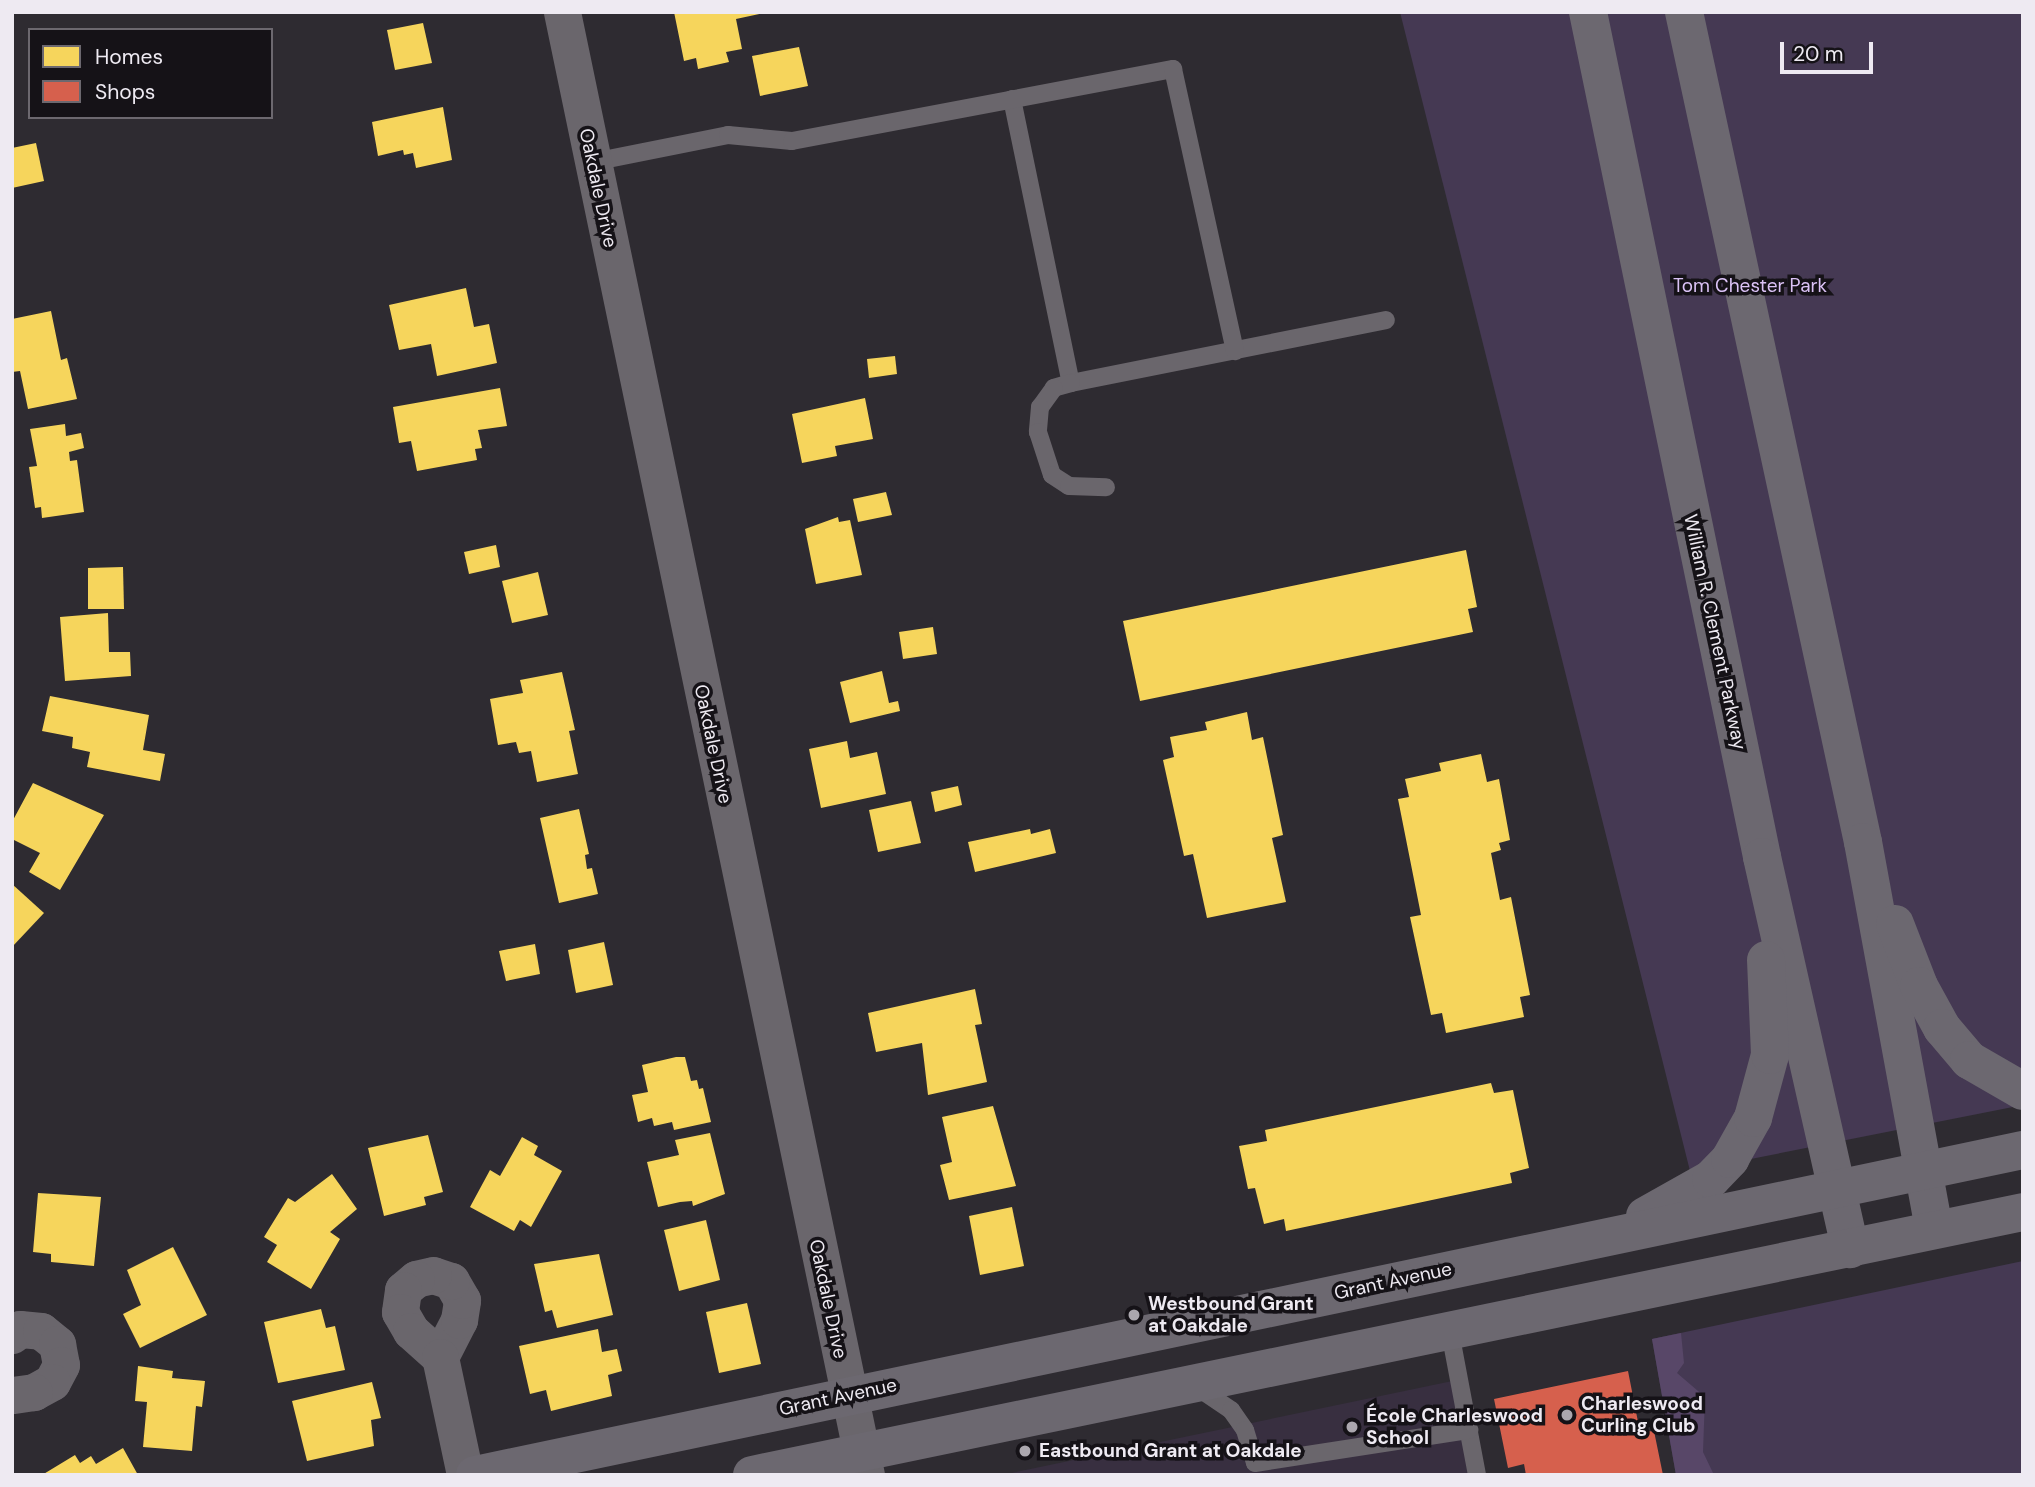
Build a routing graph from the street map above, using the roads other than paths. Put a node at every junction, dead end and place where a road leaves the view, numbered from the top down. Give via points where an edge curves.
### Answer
1 (562, 12) edge
2 (1588, 12) edge
3 (1684, 12) edge
4 (1012, 99) junction
5 (593, 162) junction
6 (1386, 320) dead end
7 (1235, 351) junction
8 (1071, 383) junction
9 (1105, 487) dead end
10 (1863, 842) junction
11 (1762, 857) junction
12 (2023, 1091) edge
13 (2023, 1150) edge
14 (1920, 1171) junction
15 (1837, 1189) junction
16 (2023, 1212) edge
17 (1934, 1230) junction
18 (1592, 1240) junction
19 (1850, 1249) junction
20 (1450, 1332) junction
21 (12, 1335) edge
22 (440, 1357) dead end
23 (1193, 1384) junction
24 (12, 1395) edge
25 (848, 1395) junction
26 (1469, 1430) junction
27 (863, 1463) edge
28 (465, 1475) edge
29 (475, 1475) edge
30 (752, 1475) edge
31 (1477, 1475) edge

1 - 5 street, Oakdale Drive
2 - 11 main road, William R. Clement Parkway
3 - 10 main road
4 - 5 lane via 792,141 728,135
4 - 7 lane via 1173,69
4 - 8 lane
5 - 25 street, Oakdale Drive
6 - 7 lane
7 - 8 lane
8 - 9 lane via 1054,388 1040,407 1038,432 1052,475 1069,486
10 - 12 main road via 1919,986 1942,1028 1969,1060
10 - 14 main road
11 - 15 main road, William R. Clement Parkway
11 - 18 main road via 1770,1055 1753,1118 1730,1159 1711,1179 1679,1200
13 - 14 main road, Grant Avenue
14 - 15 main road, Grant Avenue
14 - 17 main road
15 - 18 main road, Grant Avenue
15 - 19 main road, William R. Clement Parkway
16 - 17 main road
17 - 19 main road
18 - 25 main road, Grant Avenue
19 - 20 main road
20 - 23 main road
20 - 26 lane
21 - 24 street via 20,1329 41,1331 57,1344 61,1365 52,1382 34,1392
22 - 28 street
23 - 26 lane via 1231,1410 1245,1430 1255,1463
23 - 27 main road
25 - 27 street, Oakdale Drive
25 - 29 main road, Grant Avenue
26 - 31 lane
27 - 30 main road

